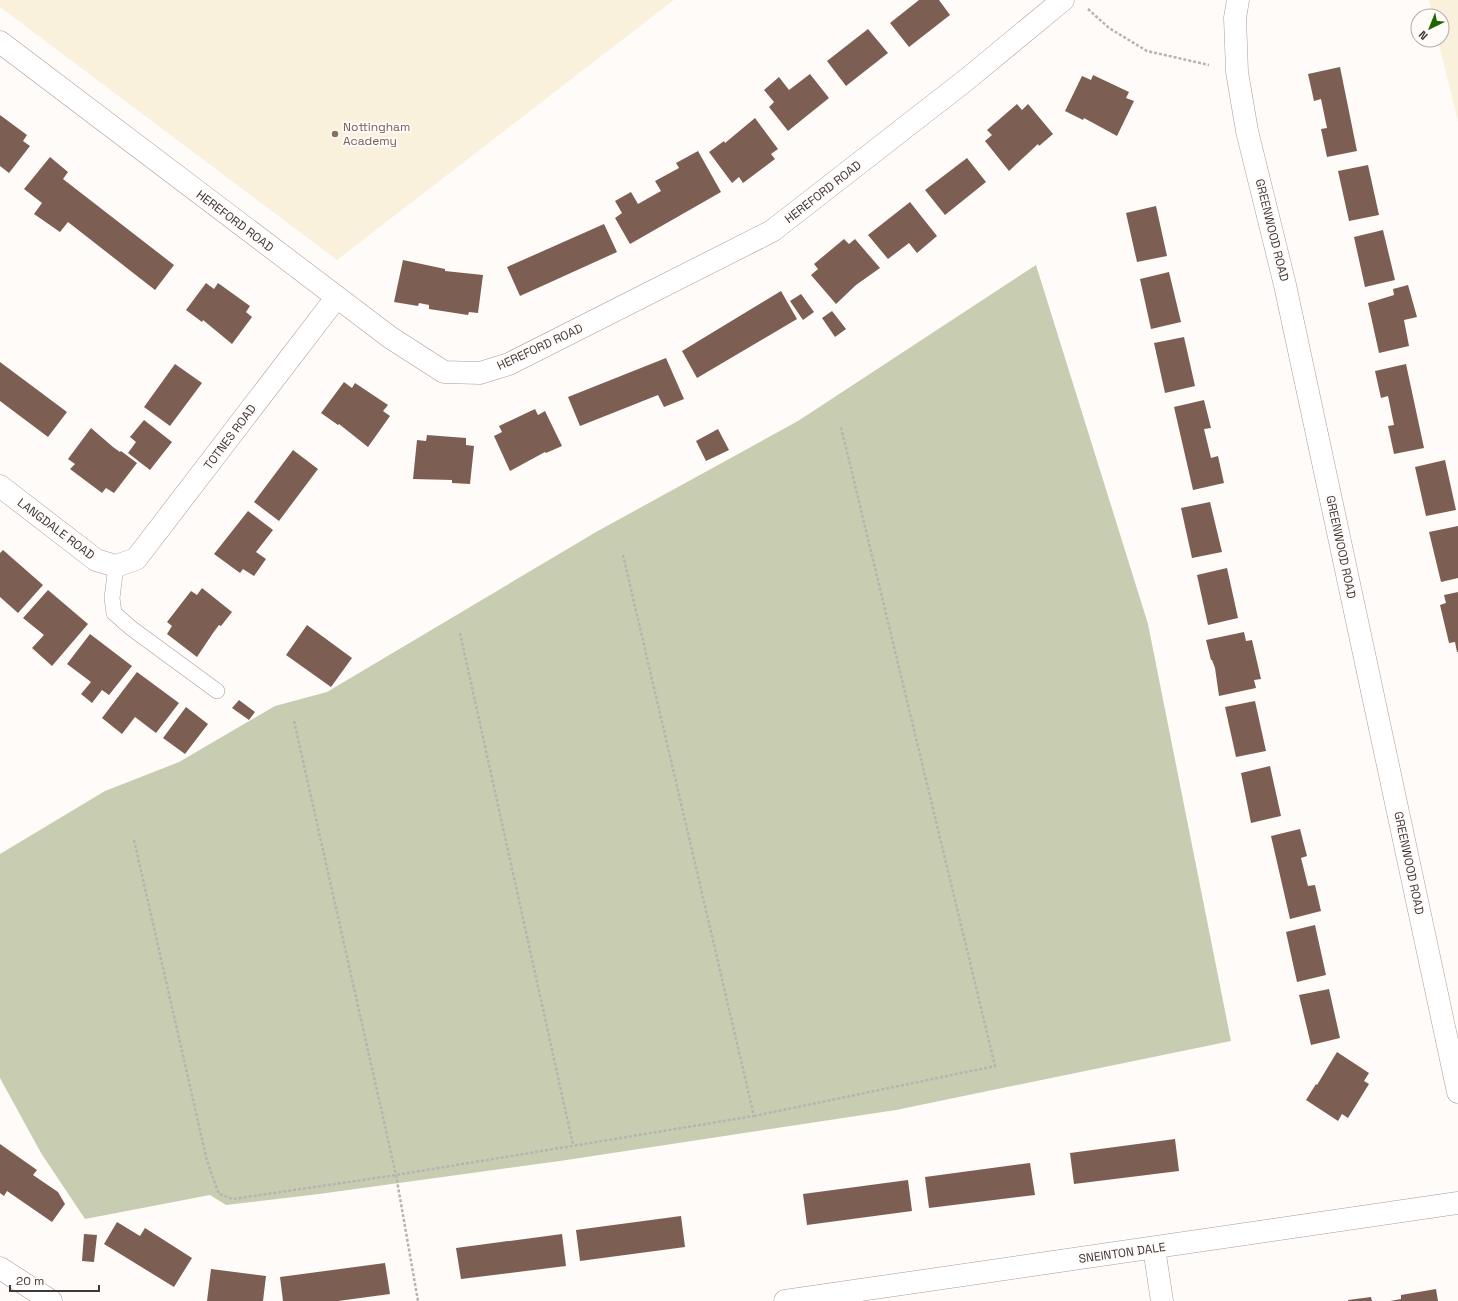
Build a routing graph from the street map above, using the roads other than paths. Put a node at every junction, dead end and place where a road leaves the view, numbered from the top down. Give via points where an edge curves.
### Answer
1 (1062, 0) edge
2 (1238, 0) edge
3 (0, 42) edge
4 (336, 298) junction
5 (0, 486) edge
6 (116, 566) junction
7 (217, 691) dead end
8 (1458, 1092) edge
9 (1458, 1203) edge
10 (1154, 1248) junction
11 (0, 1268) edge
12 (877, 1294) edge
13 (51, 1301) edge
14 (785, 1301) edge
15 (1162, 1301) edge

1 - 4 street, HEREFORD ROAD via 966,80 772,231 509,364 480,374 444,372 390,338
2 - 8 street, GREENWOOD ROAD via 1235,18 1237,72 1247,131 1287,292
3 - 4 street, HEREFORD ROAD
4 - 6 street, TOTNES ROAD via 136,559
5 - 6 street, LANGDALE ROAD via 96,560
6 - 7 lane via 112,598 114,613
9 - 10 street, SNEINTON DALE
10 - 12 street, SNEINTON DALE
10 - 15 street
11 - 13 street
12 - 14 street, SNEINTON DALE

